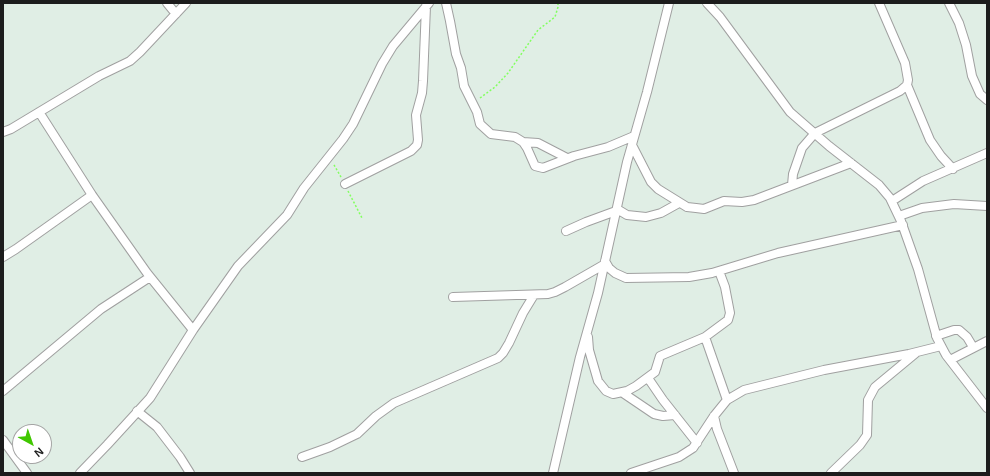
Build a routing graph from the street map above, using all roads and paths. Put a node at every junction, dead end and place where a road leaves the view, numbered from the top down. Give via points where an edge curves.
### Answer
1 (167, 3) edge
2 (186, 3) edge
3 (446, 3) edge
4 (558, 3) edge
5 (669, 3) edge
6 (707, 3) edge
7 (879, 3) edge
8 (949, 3) edge
9 (428, 5) edge
10 (176, 14) junction
11 (906, 85) junction
12 (987, 100) edge
13 (473, 103) junction
14 (39, 112) junction
15 (3, 132) edge
16 (815, 133) junction
17 (634, 136) junction
18 (523, 142) junction
19 (632, 145) junction
20 (987, 153) edge
21 (567, 158) junction
22 (851, 163) junction
23 (953, 169) junction
24 (345, 184) dead end
25 (792, 185) junction
26 (92, 196) junction
27 (892, 201) junction
28 (679, 203) junction
29 (987, 206) edge
30 (617, 210) junction
31 (899, 216) junction
32 (903, 225) junction
33 (566, 231) dead end
34 (3, 257) edge
35 (605, 263) junction
36 (719, 271) junction
37 (150, 276) junction
38 (534, 295) junction
39 (453, 297) dead end
40 (193, 330) junction
41 (587, 332) junction
42 (705, 336) junction
43 (936, 336) junction
44 (987, 341) edge
45 (941, 346) junction
46 (973, 347) junction
47 (918, 351) junction
48 (950, 360) junction
49 (648, 378) junction
50 (3, 391) edge
51 (623, 393) junction
52 (727, 400) junction
53 (987, 408) edge
54 (137, 411) junction
55 (675, 415) junction
56 (714, 416) junction
57 (3, 440) edge
58 (697, 442) junction
59 (302, 457) dead end
60 (26, 473) edge
61 (80, 473) edge
62 (190, 473) edge
63 (553, 473) edge
64 (631, 473) edge
65 (734, 473) edge
66 (831, 473) edge

1 - 10 street
2 - 10 street
3 - 13 street via 464,86
4 - 13 path via 555,17 538,30 508,73 495,87
5 - 17 street
6 - 16 street via 790,112
7 - 11 street via 905,63 908,80
8 - 12 street via 966,45 972,76 980,94
9 - 24 street via 422,93 416,115 417,145 411,151
9 - 40 street via 382,64 343,139 304,188 287,215 238,266
10 - 14 street via 130,60
11 - 16 street via 900,91
11 - 23 street via 930,140
13 - 18 street via 480,124 485,130 491,134 515,137
14 - 15 street
14 - 26 street
16 - 22 street
16 - 25 street via 802,148
17 - 19 street
17 - 21 street via 608,147
18 - 21 street via 538,143
18 - 21 street via 535,166 539,168
19 - 28 street via 651,182
19 - 30 street
20 - 23 street
22 - 25 street
22 - 27 street via 878,185
23 - 27 street via 923,181
25 - 28 street via 754,200 724,201 704,209 687,207
26 - 34 street
26 - 37 street
27 - 31 street
28 - 30 street via 661,213 646,217 627,215
29 - 31 street via 954,204 922,208
30 - 33 street
30 - 35 street
31 - 32 street
32 - 36 street via 778,253
32 - 43 street
35 - 36 street via 615,273 626,278 689,277
35 - 38 street via 555,292
35 - 41 street
36 - 42 street via 730,313 728,320
37 - 40 street
37 - 50 street via 101,309
38 - 39 street
38 - 59 street via 509,343 498,358 394,403 357,434
40 - 54 street via 150,398
41 - 51 street via 598,381 606,391 613,394
41 - 63 street
42 - 49 street via 660,356 655,372
42 - 52 street
43 - 45 street
43 - 46 street via 959,330
44 - 46 street
45 - 47 street
45 - 48 street
46 - 48 street
47 - 52 street via 770,383 744,390
47 - 66 street via 875,387 868,400 867,435
48 - 53 street
49 - 51 street
49 - 55 street
51 - 55 street via 654,414
52 - 56 street
54 - 61 street
54 - 62 street via 157,426
55 - 58 street
56 - 58 street
56 - 65 street
57 - 60 street
58 - 64 street via 693,448 679,457

